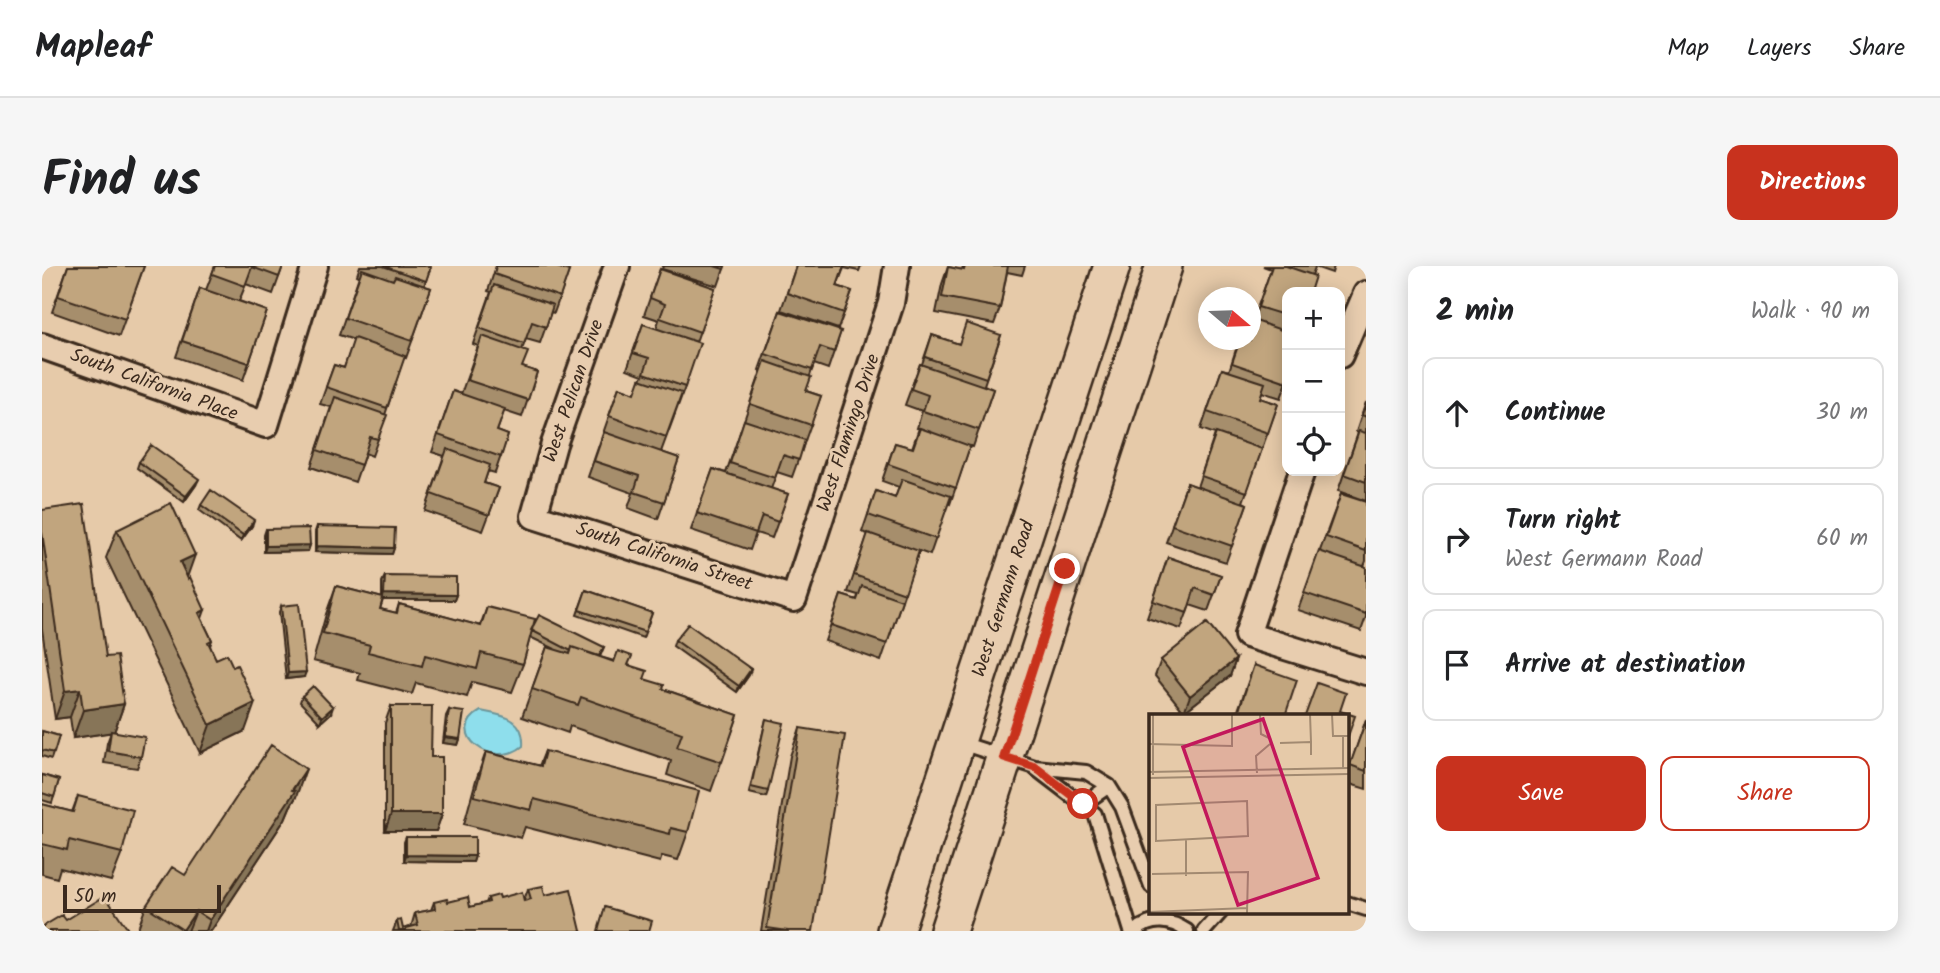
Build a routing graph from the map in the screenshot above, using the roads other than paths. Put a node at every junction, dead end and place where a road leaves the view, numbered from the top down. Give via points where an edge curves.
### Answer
1 (315, 266) edge
2 (617, 266) edge
3 (897, 266) edge
4 (1112, 266) edge
5 (1164, 266) edge
6 (1366, 294) edge
7 (42, 346) edge
8 (1342, 350) edge
9 (1299, 476) edge
10 (534, 516) joint
11 (794, 599) joint
12 (1366, 672) edge
13 (957, 742) junction
14 (1019, 762) junction
15 (1109, 786) junction
16 (1083, 804) junction
17 (1149, 881) edge
18 (1349, 904) edge
19 (1366, 909) edge
20 (1220, 914) edge
21 (1162, 916) edge
22 (895, 931) edge
23 (948, 931) edge
24 (1134, 931) edge
25 (1187, 931) edge
26 (1204, 931) edge

1 - 7 street, South California Place via 266,425
2 - 10 street, West Pelican Drive via 554,444
3 - 11 street, West Flamingo Drive via 891,303
4 - 13 main road, West Germann Road
5 - 14 main road
6 - 8 street
9 - 12 street via 1247,635
10 - 11 street, South California Street
13 - 14 lane
13 - 22 main road, West Germann Road
14 - 15 lane via 1087,772
14 - 16 lane
14 - 23 main road
15 - 16 lane
15 - 17 lane via 1122,807
16 - 24 lane via 1095,814
18 - 19 lane
20 - 26 lane
21 - 24 lane
21 - 25 lane

